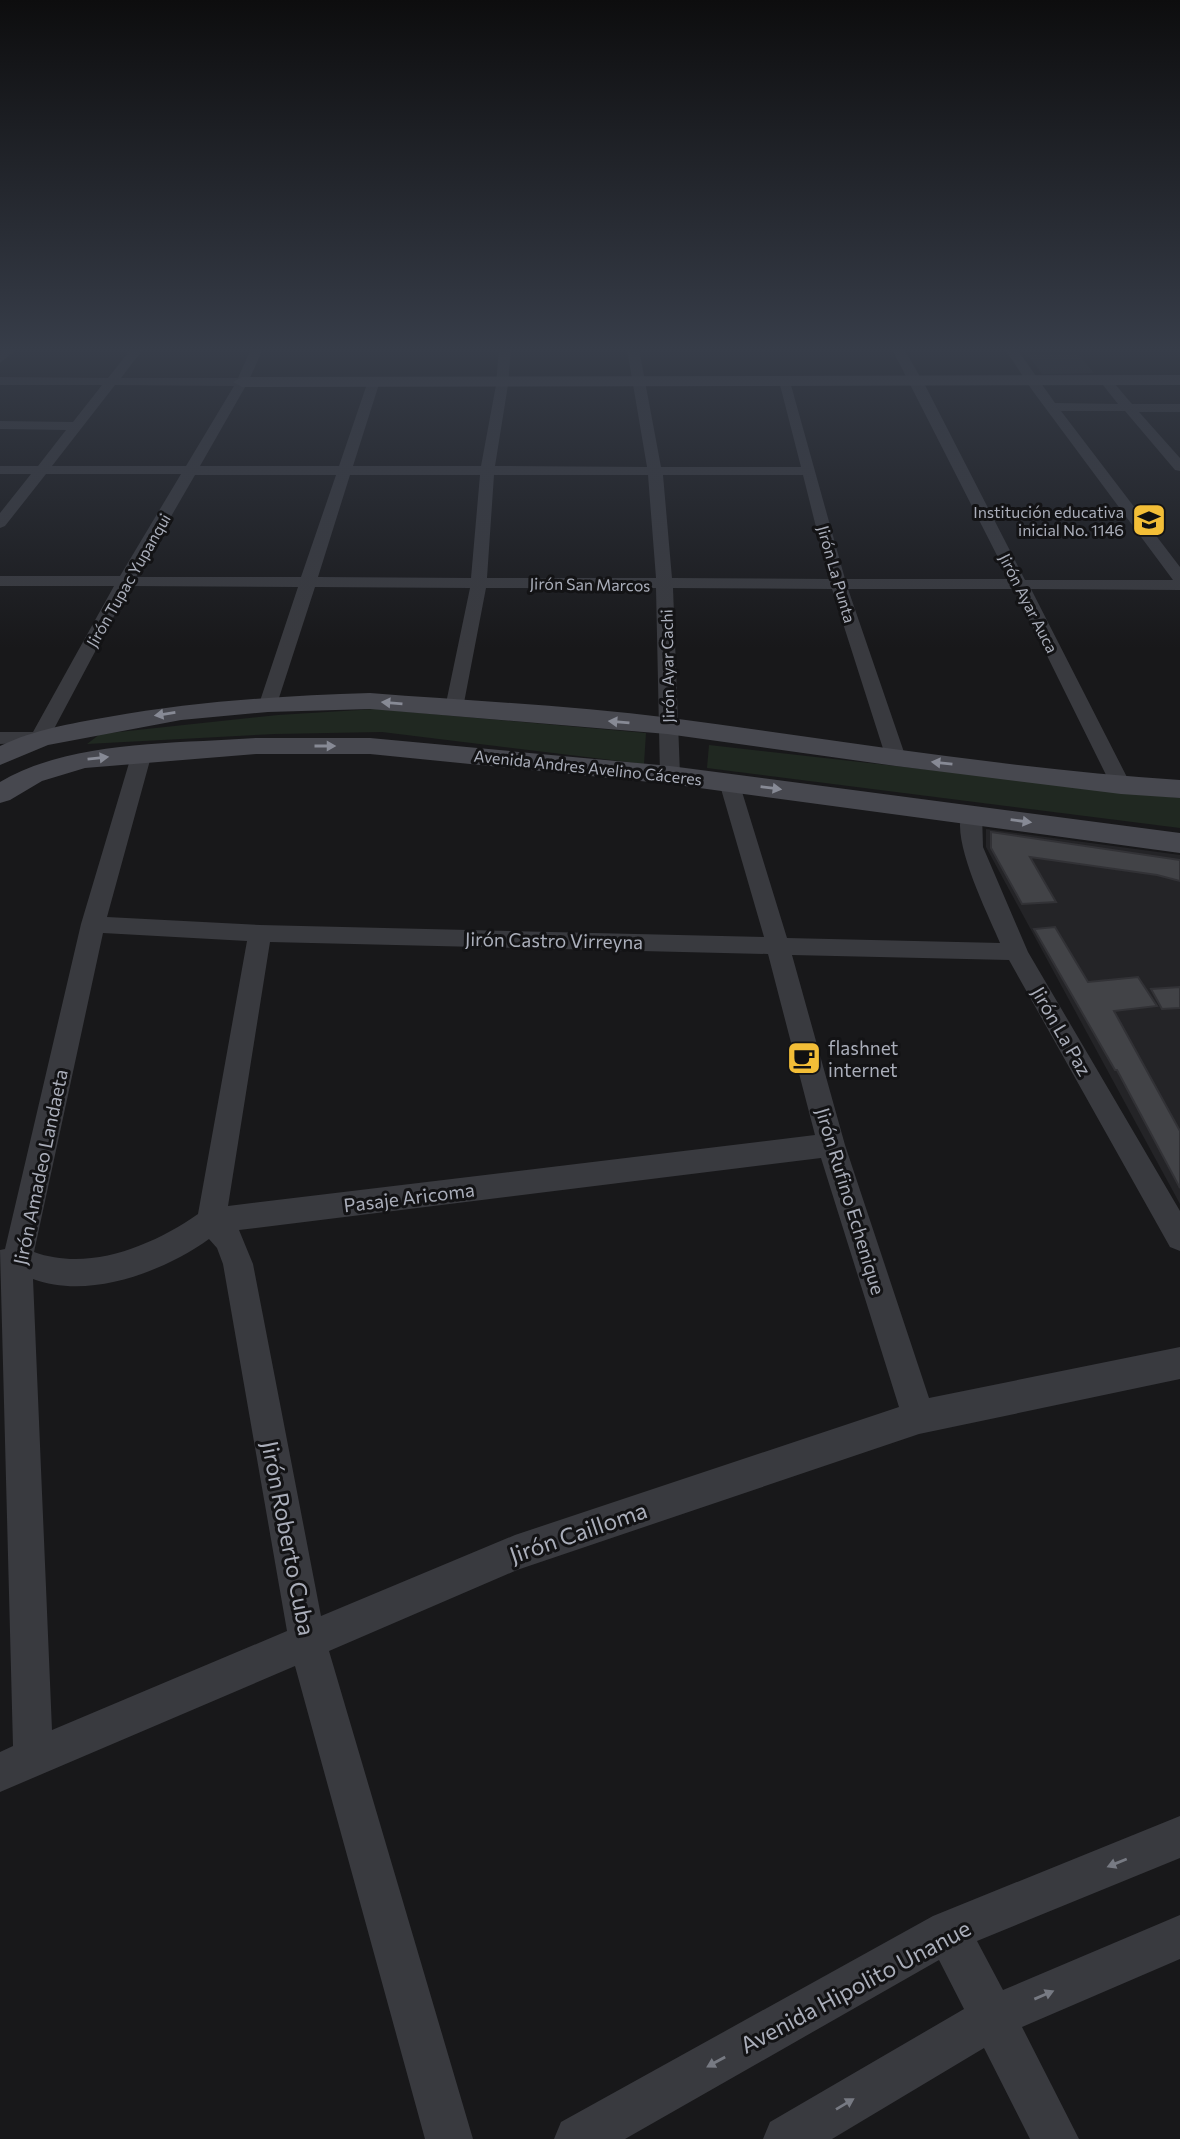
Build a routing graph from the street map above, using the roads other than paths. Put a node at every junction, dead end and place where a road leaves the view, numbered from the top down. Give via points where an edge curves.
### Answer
1 (57, 449) edge
2 (204, 449) edge
3 (351, 449) edge
4 (491, 449) edge
5 (650, 449) edge
6 (804, 449) edge
7 (951, 449) edge
8 (1082, 449) edge
9 (1164, 449) edge
10 (1180, 467) edge
11 (0, 470) edge
12 (39, 470) junction
13 (344, 470) junction
14 (655, 470) junction
15 (191, 471) junction
16 (487, 471) junction
17 (810, 471) junction
18 (1, 521) edge
19 (1161, 551) junction
20 (1180, 551) edge
21 (1180, 578) edge
22 (0, 581) edge
23 (309, 582) junction
24 (479, 582) junction
25 (124, 583) junction
26 (666, 585) junction
27 (1180, 585) edge
28 (839, 586) junction
29 (1021, 586) junction
30 (268, 704) junction
31 (454, 708) junction
32 (667, 726) junction
33 (0, 738) edge
34 (40, 738) junction
35 (0, 747) edge
36 (142, 753) junction
37 (0, 757) edge
38 (895, 758) junction
39 (0, 766) edge
40 (32, 775) junction
41 (670, 775) junction
42 (729, 782) junction
43 (1121, 785) junction
44 (1180, 789) edge
45 (0, 794) edge
46 (971, 814) junction
47 (1180, 843) edge
48 (93, 924) junction
49 (260, 933) junction
50 (778, 946) junction
51 (1016, 952) junction
52 (831, 1144) junction
53 (211, 1221) junction
54 (1180, 1238) edge
55 (8, 1262) edge
56 (1180, 1363) edge
57 (919, 1417) junction
58 (307, 1640) junction
59 (33, 1758) junction
60 (0, 1772) edge
61 (1180, 1838) edge
62 (948, 1931) junction
63 (1180, 1937) edge
64 (993, 2017) junction
65 (449, 2139) edge
66 (578, 2139) edge
67 (787, 2139) edge
68 (1055, 2139) edge

1 - 12 street
2 - 15 street, Jirón Tupac Yupanqui
3 - 13 street
4 - 16 street
5 - 14 street, Jirón Ayar Cachi
6 - 17 street, Jirón La Punta
7 - 29 street, Jirón Ayar Auca
8 - 19 street
9 - 10 street
11 - 12 street
12 - 15 street
12 - 18 street
13 - 15 street
13 - 16 street
13 - 23 street
14 - 16 street
14 - 17 street
14 - 26 street, Jirón Ayar Cachi
15 - 25 street, Jirón Tupac Yupanqui
16 - 24 street
17 - 28 street, Jirón La Punta
19 - 20 street
19 - 21 street
22 - 25 street, Jirón San Marcos
23 - 24 street, Jirón San Marcos
23 - 25 street, Jirón San Marcos
23 - 30 street
24 - 26 street, Jirón San Marcos
24 - 31 street
25 - 34 street, Jirón Tupac Yupanqui
26 - 28 street, Jirón San Marcos
26 - 32 street, Jirón Ayar Cachi
27 - 29 street, Jirón San Marcos
28 - 29 street, Jirón San Marcos
28 - 38 street, Jirón La Punta
29 - 43 street, Jirón Ayar Auca
31 -> 30 main road via 370,701
30 -> 34 main road via 181,712
32 -> 31 main road
32 - 38 main road
32 - 41 street, Jirón Ayar Cachi
33 - 34 street
34 - 35 main road
34 - 37 main road
34 - 40 main road
40 -> 36 main road, Avenida Andres Avelino Cáceres via 83,760
36 -> 41 main road, Avenida Andres Avelino Cáceres via 370,746
36 - 48 street, Jirón Amadeo Landaeta
43 -> 38 main road
39 - 40 main road
40 - 45 main road, Avenida Andres Avelino Cáceres
41 - 42 main road, Avenida Andres Avelino Cáceres
42 -> 46 main road, Avenida Andres Avelino Cáceres
42 - 50 street, Jirón Rufino Echenique
43 - 44 main road
46 -> 47 main road, Avenida Andres Avelino Cáceres
46 - 51 street, Jirón La Paz via 972,847
48 - 49 street, Jirón Castro Virreyna
48 - 55 street, Jirón Amadeo Landaeta
49 - 50 street, Jirón Castro Virreyna
49 - 53 street
50 - 51 street, Jirón Castro Virreyna
50 - 52 street, Jirón Rufino Echenique
51 - 54 street, Jirón La Paz
52 - 53 street, Pasaje Aricoma
52 - 57 street, Jirón Rufino Echenique
53 - 55 street, Pasaje Aricoma via 159,1254 97,1271 57,1272
53 - 58 street, Jirón Roberto Cuba via 229,1241 238,1264
55 - 59 street, Jirón Amadeo Landaeta
56 - 57 street, Jirón Cailloma
57 - 58 street, Jirón Cailloma via 515,1553
58 - 59 street, Jirón Cailloma
58 - 65 street, Jirón Roberto Cuba
59 - 60 street, Jirón Cailloma
61 -> 62 street, Avenida Hipolito Unanue
62 - 64 street
62 -> 66 street, Avenida Hipolito Unanue
64 -> 63 street
67 -> 64 street
64 - 68 street

